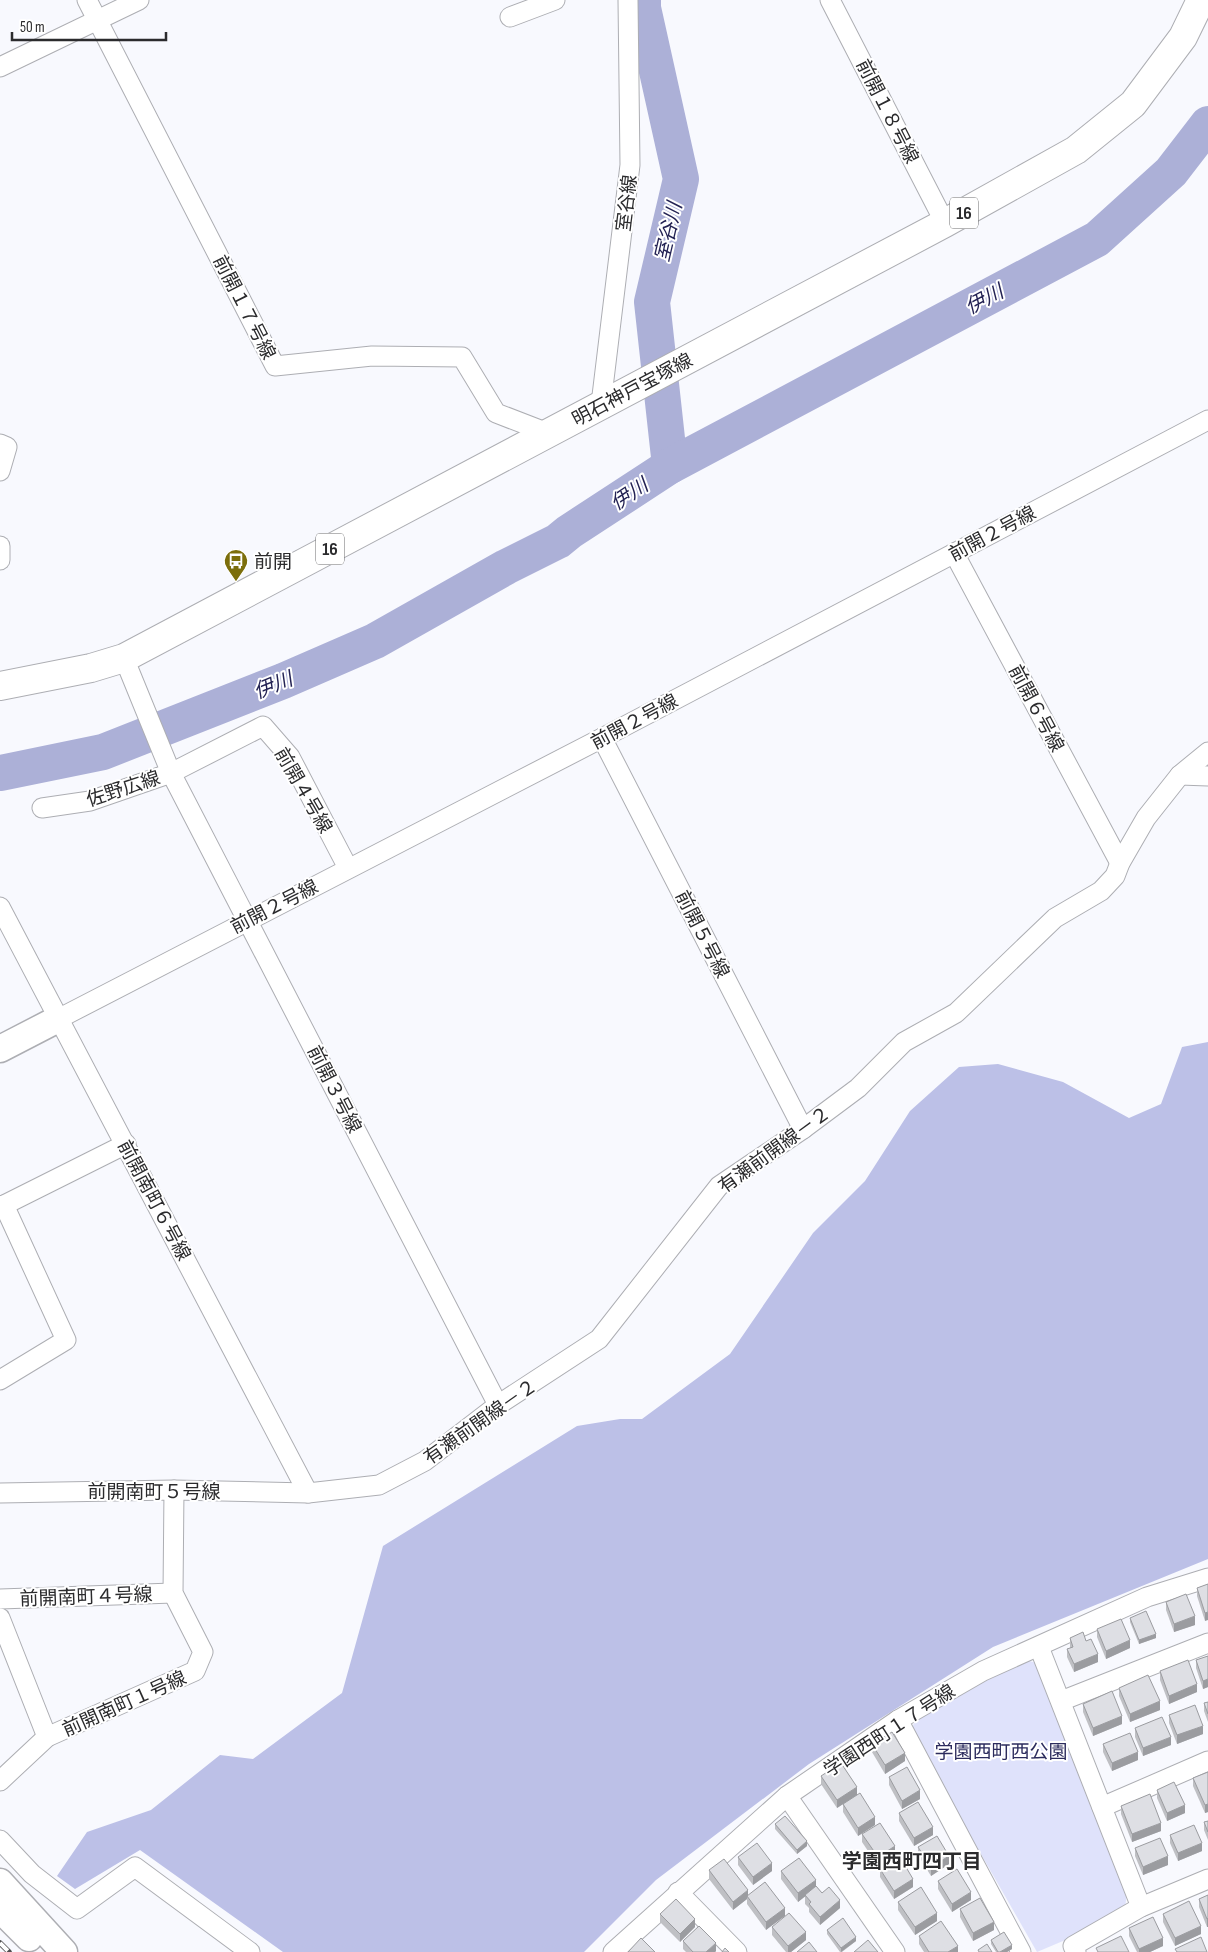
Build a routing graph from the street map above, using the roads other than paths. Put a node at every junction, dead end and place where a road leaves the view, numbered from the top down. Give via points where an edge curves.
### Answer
1 (87, 0) edge
2 (139, 0) edge
3 (555, 0) edge
4 (628, 0) edge
5 (830, 0) edge
6 (1201, 0) edge
7 (510, 17) dead end
8 (98, 21) junction
9 (0, 67) edge
10 (946, 223) junction
11 (601, 404) junction
12 (1208, 420) edge
13 (548, 433) junction
14 (0, 444) edge
15 (0, 471) edge
16 (0, 546) edge
17 (954, 553) junction
18 (0, 560) edge
19 (128, 668) junction
20 (0, 686) edge
21 (602, 738) junction
22 (1208, 752) edge
23 (171, 773) junction
24 (1180, 775) junction
25 (1208, 776) edge
26 (42, 808) dead end
27 (1120, 863) junction
28 (348, 868) junction
29 (0, 908) edge
30 (248, 920) junction
31 (58, 1019) junction
32 (0, 1049) edge
33 (803, 1129) junction
34 (126, 1144) junction
35 (2, 1206) edge
36 (0, 1380) edge
37 (498, 1406) junction
38 (174, 1490) junction
39 (0, 1493) edge
40 (308, 1493) junction
41 (1208, 1578) edge
42 (173, 1593) junction
43 (0, 1599) edge
44 (0, 1618) edge
45 (1208, 1643) edge
46 (1039, 1647) junction
47 (1061, 1701) junction
48 (898, 1720) junction
49 (47, 1737) junction
50 (1208, 1761) edge
51 (0, 1780) edge
52 (787, 1796) junction
53 (1102, 1807) junction
54 (0, 1840) edge
55 (1208, 1879) edge
56 (0, 1882) edge
57 (678, 1892) junction
58 (1141, 1907) junction
59 (0, 1910) edge
60 (44, 1952) edge
61 (64, 1952) edge
62 (250, 1952) edge
63 (613, 1952) edge
64 (737, 1952) edge
65 (895, 1952) edge
66 (1021, 1952) edge
67 (1076, 1952) edge

1 - 8 street, 前開１７号線
2 - 8 street
3 - 7 street
4 - 11 street, 室谷線 via 630,165
5 - 10 street, 前開１８号線
6 - 10 main road, 明石神戸宝塚線 / 16 via 1182,37 1133,104 1076,150
8 - 9 street
8 - 13 street, 前開１７号線 via 275,366 372,356 462,357 496,413
10 - 11 main road, 明石神戸宝塚線 / 16
11 - 13 main road, 明石神戸宝塚線 / 16
12 - 17 street, 前開２号線
13 - 19 main road, 明石神戸宝塚線 / 16
14 - 15 street via 7,447
16 - 18 street
17 - 21 street, 前開２号線
17 - 27 street, 前開６号線
19 - 20 main road, 明石神戸宝塚線 / 16 via 91,668
19 - 23 street, 佐野広線
21 - 28 street, 前開２号線
21 - 33 street, 前開５号線
22 - 24 street, 有瀬前開線－２
23 - 26 street, 佐野広線 via 90,801
23 - 28 street, 前開４号線 via 263,726 290,758
23 - 30 street, 前開３号線
24 - 25 street
24 - 27 street, 有瀬前開線－２ via 1146,818
27 - 33 street, 有瀬前開線－２ via 1115,876 1101,891 1055,918 956,1013 904,1042 858,1088
28 - 30 street, 前開２号線
29 - 31 street, 前開南町６号線
30 - 31 street, 前開２号線
30 - 37 street, 前開３号線
31 - 32 street
31 - 34 street, 前開南町６号線
33 - 37 street, 有瀬前開線－２ via 719,1186 599,1339
34 - 35 street
34 - 40 street, 前開南町６号線
35 - 36 street via 66,1340
37 - 40 street, 有瀬前開線－２ via 425,1461 379,1485
38 - 39 street, 前開南町５号線
38 - 40 street, 前開南町５号線
38 - 42 street, 前開南町１号線
41 - 46 street, 学園西町１７号線 via 1148,1597
42 - 43 street, 前開南町４号線
42 - 49 street, 前開南町１号線 via 203,1652 195,1671
44 - 49 street
45 - 47 street
46 - 47 street
46 - 48 street, 学園西町１７号線 via 983,1671
47 - 53 street
48 - 52 street, 学園西町１７号線
48 - 66 street
49 - 51 street, 前開南町１号線
50 - 53 street
52 - 57 street, 学園西町１７号線
52 - 65 street
53 - 58 street
54 - 62 street via 32,1874 77,1909 135,1866
55 - 58 street
56 - 61 street
57 - 63 street, 学園西町１７号線
57 - 64 street
58 - 67 street via 1073,1946
59 - 60 street

